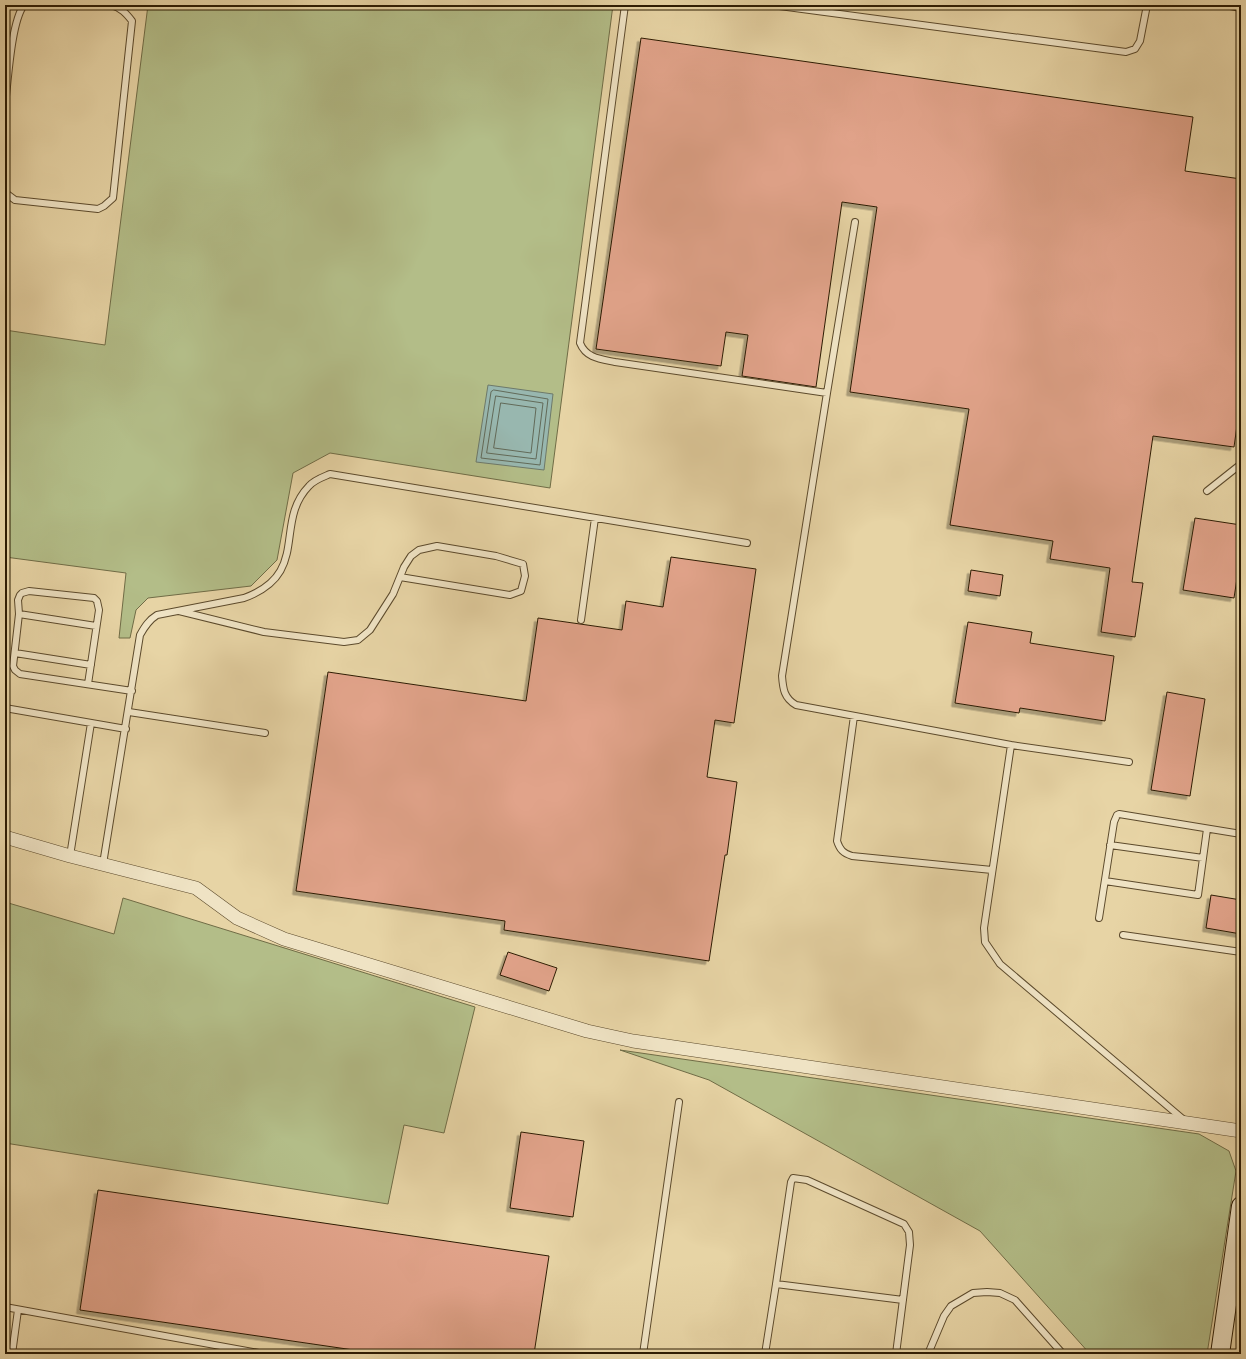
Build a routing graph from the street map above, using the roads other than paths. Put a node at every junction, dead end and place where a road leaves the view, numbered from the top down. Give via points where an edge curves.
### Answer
1 (24, 5) edge
2 (111, 5) edge
3 (625, 5) edge
4 (772, 5) edge
5 (1147, 5) edge
6 (1225, 5) edge
7 (1241, 8) edge
8 (5, 106) edge
9 (5, 191) edge
10 (855, 222) dead end
11 (827, 393) junction
12 (1241, 464) edge
13 (1207, 491) dead end
14 (595, 518) junction
15 (747, 543) dead end
16 (400, 577) junction
17 (175, 611) junction
18 (19, 614) junction
19 (581, 620) dead end
20 (96, 626) junction
21 (15, 653) junction
22 (91, 665) junction
23 (88, 684) junction
24 (132, 691) junction
25 (5, 708) edge
26 (129, 712) junction
27 (854, 716) junction
28 (92, 723) junction
29 (126, 729) junction
30 (265, 733) dead end
31 (1011, 744) junction
32 (1129, 762) dead end
33 (1207, 829) junction
34 (1241, 834) edge
35 (5, 837) edge
36 (1110, 845) junction
37 (70, 856) junction
38 (1203, 858) junction
39 (103, 864) junction
40 (992, 870) junction
41 (1105, 881) junction
42 (1099, 918) dead end
43 (1123, 935) dead end
44 (1241, 952) edge
45 (679, 1102) dead end
46 (1186, 1123) junction
47 (1241, 1131) edge
48 (1241, 1206) edge
49 (776, 1284) junction
50 (903, 1300) junction
51 (5, 1308) edge
52 (18, 1310) junction
53 (12, 1354) edge
54 (264, 1354) edge
55 (643, 1354) edge
56 (765, 1354) edge
57 (896, 1354) edge
58 (928, 1354) edge
59 (1063, 1354) edge
60 (1220, 1354) edge

1 - 8 lane via 18,16 15,31
2 - 9 lane via 118,7 132,21 112,198 98,209 15,200
3 - 11 lane via 580,343 582,348 596,358 615,362
4 - 5 lane via 1126,52 1135,49 1140,41
6 - 7 lane
10 - 11 lane
11 - 27 lane via 782,676 786,696 790,702
12 - 13 lane
14 - 15 lane
14 - 17 lane via 330,474 309,485 299,498 289,548 281,570 265,588 244,598
14 - 19 lane
16 - 16 lane via 411,556 419,550 437,546 496,556 522,564 525,576 521,591 510,595
16 - 17 lane via 370,630 358,640 344,642 264,632
17 - 24 lane via 151,619 140,635
18 - 20 lane
18 - 20 lane via 20,595 29,591 94,598 98,605
18 - 21 lane
20 - 22 lane
21 - 22 lane
21 - 23 lane via 14,666 20,674
22 - 23 lane
23 - 24 lane
24 - 26 lane
25 - 28 lane
26 - 29 lane
26 - 30 lane
27 - 31 lane
27 - 40 lane via 837,841 841,851 852,856
28 - 29 lane
28 - 37 lane
29 - 39 lane
31 - 32 lane
31 - 40 lane
33 - 34 lane
33 - 36 lane via 1119,814 1114,819
33 - 38 lane
35 - 37 street
36 - 38 lane
36 - 41 lane
37 - 39 street
38 - 41 lane via 1198,895
39 - 46 street via 196,888 236,918 284,939 587,1031 633,1041
40 - 46 lane via 984,937 994,957
41 - 42 lane
43 - 44 lane
45 - 55 lane
46 - 47 street
48 - 60 main road
49 - 50 lane
49 - 50 lane via 791,1182 796,1177 904,1224 909,1232 910,1245
49 - 56 lane
50 - 57 lane
51 - 52 lane
52 - 53 lane
52 - 54 lane
58 - 59 lane via 951,1306 973,1293 988,1292 1000,1293 1015,1300

